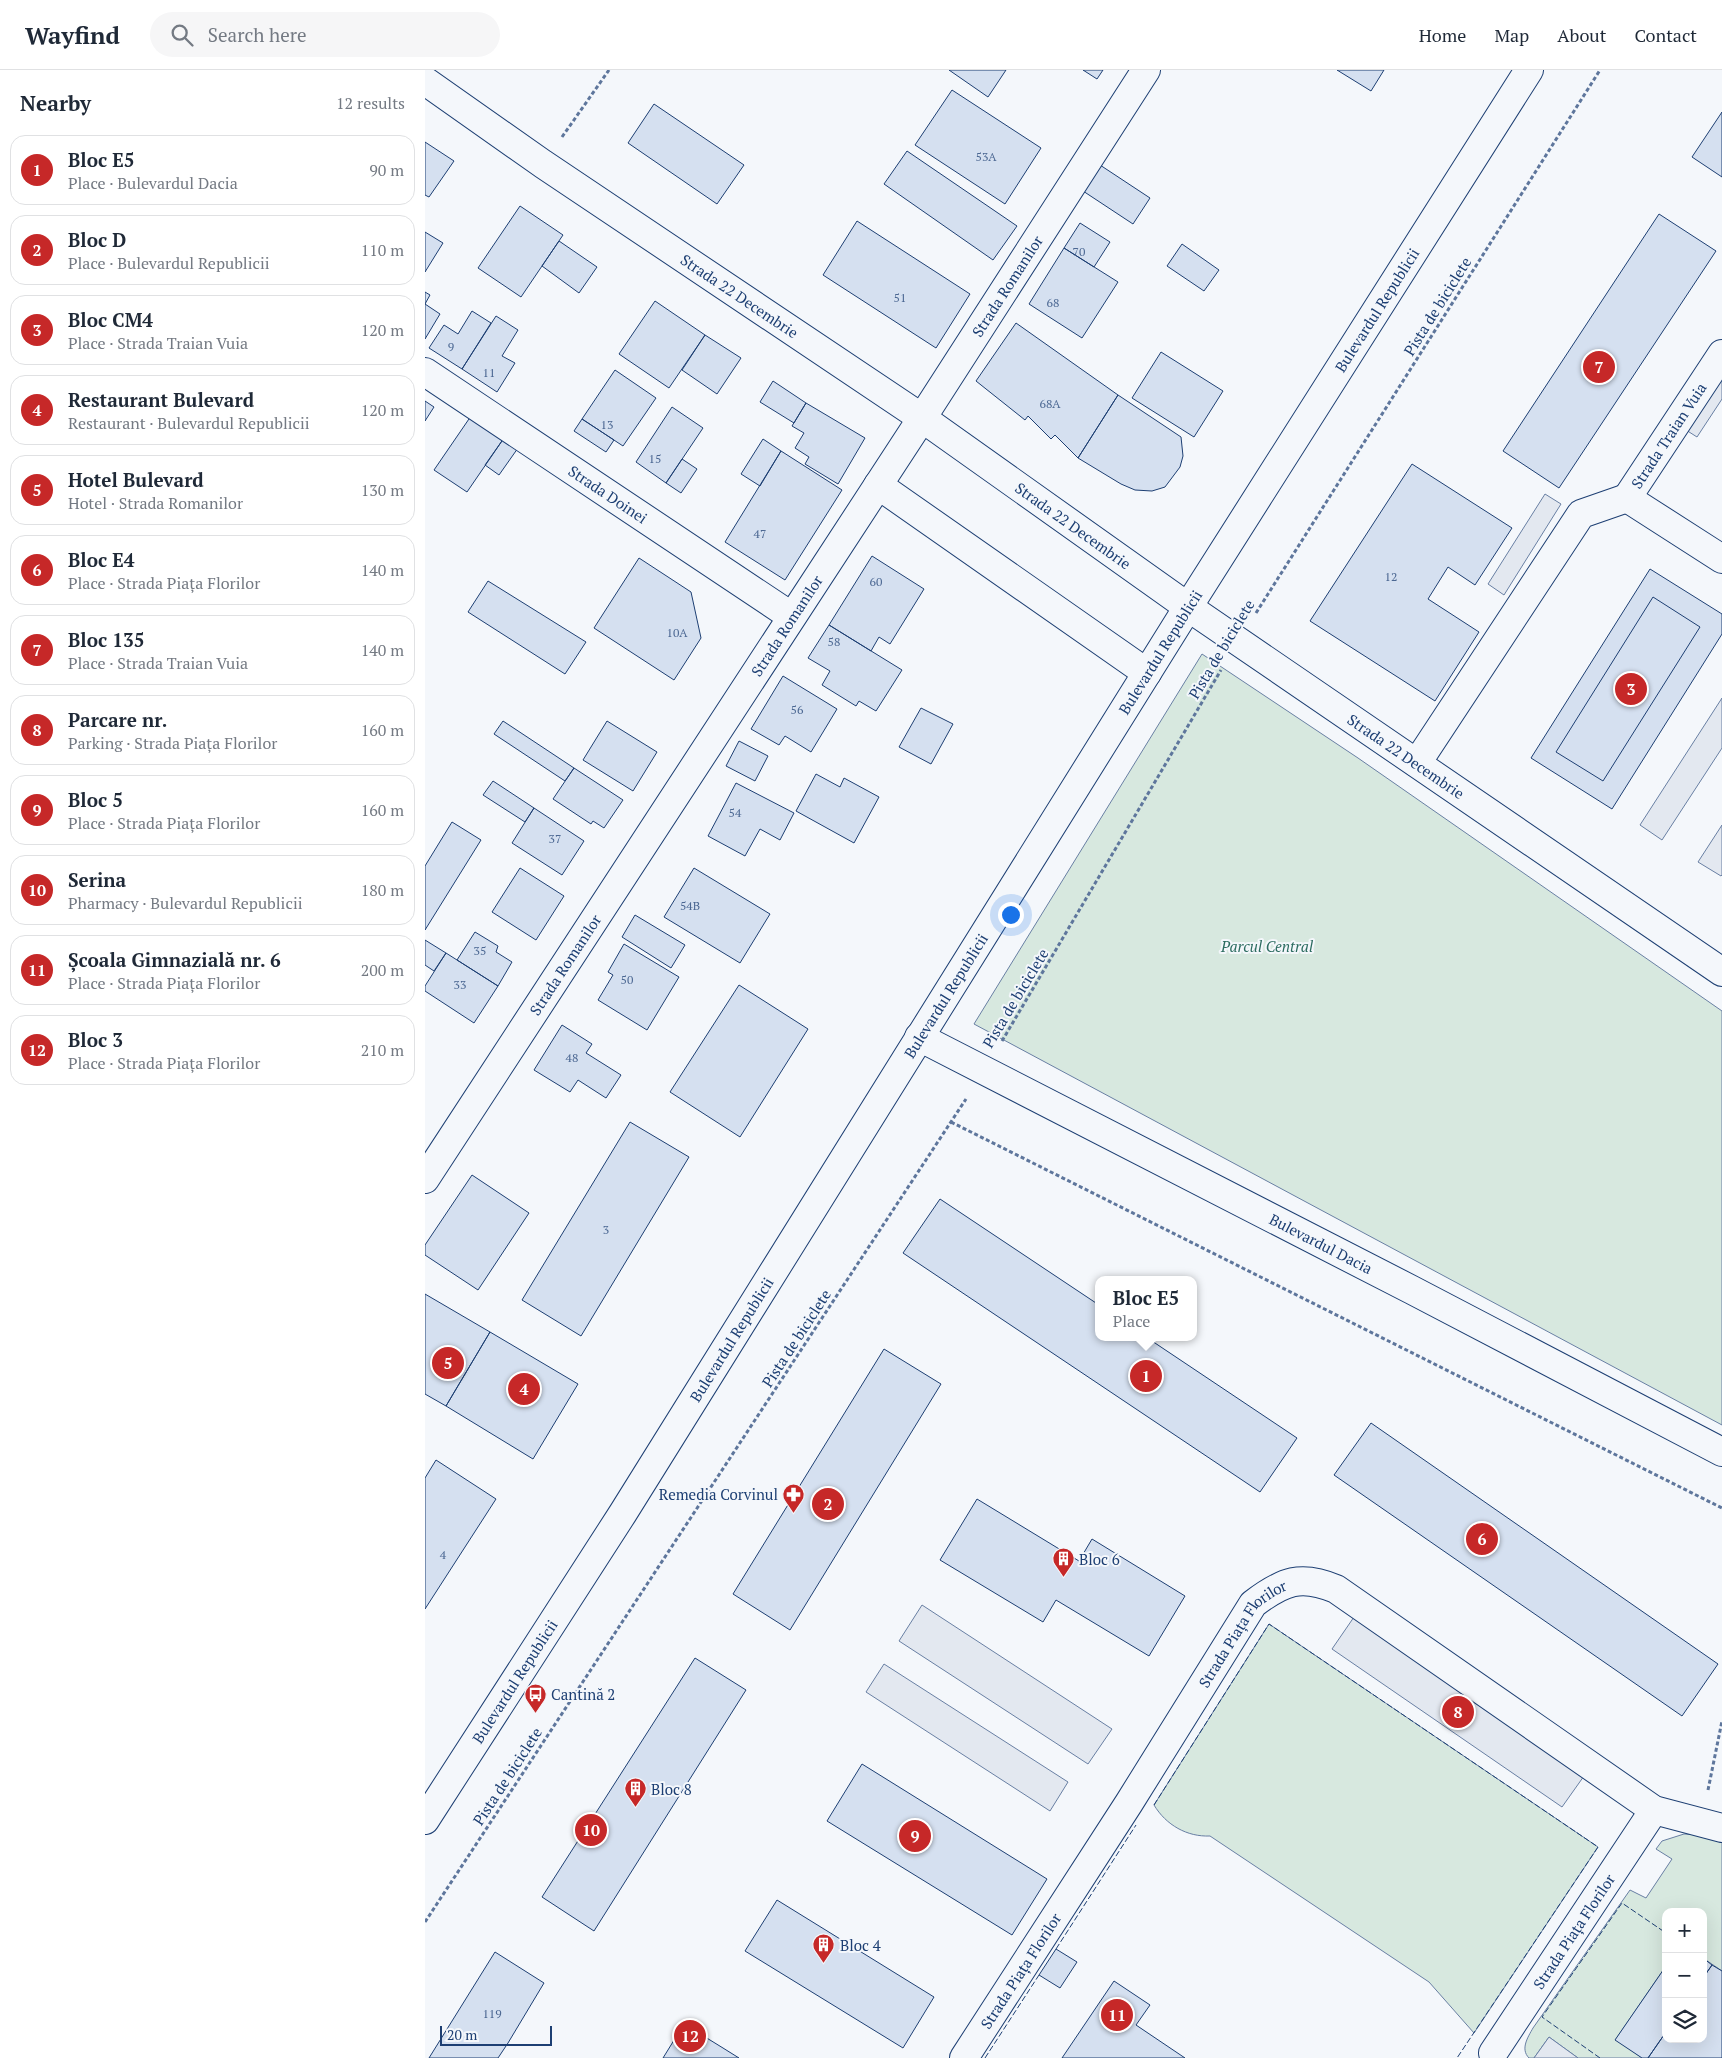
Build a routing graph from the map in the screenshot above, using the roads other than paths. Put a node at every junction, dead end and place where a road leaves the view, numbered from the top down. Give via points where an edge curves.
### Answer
1 (1146, 70) edge
2 (1529, 70) edge
3 (425, 81) edge
4 (1722, 354) edge
5 (425, 372) edge
6 (922, 418) junction
7 (878, 484) junction
8 (1627, 498) junction
9 (1722, 559) edge
10 (1187, 606) junction
11 (791, 616) junction
12 (1147, 674) junction
13 (1417, 763) junction
14 (1722, 972) edge
15 (919, 1038) junction
16 (425, 1179) edge
17 (1722, 1452) edge
18 (1654, 1810) junction
19 (425, 1820) edge
20 (1711, 1825) edge
21 (1495, 2056) edge
22 (964, 2058) edge

1 - 6 street, Strada Romanilor
2 - 10 street, Bulevardul Republicii
3 - 6 street, Strada 22 Decembrie
4 - 8 street, Strada Traian Vuia
5 - 11 street, Strada Doinei
6 - 7 street, Strada Romanilor
6 - 10 street, Strada 22 Decembrie
7 - 11 street, Strada Romanilor
7 - 12 street
8 - 9 street, Strada Traian Vuia
8 - 13 street via 1581,514
10 - 12 street, Bulevardul Republicii
10 - 13 street, Strada 22 Decembrie
11 - 16 street, Strada Romanilor
12 - 15 street, Bulevardul Republicii
13 - 14 street, Strada 22 Decembrie
15 - 17 street, Bulevardul Dacia
15 - 19 street, Bulevardul Republicii via 623,1513
18 - 20 street, Strada Piața Florilor
18 - 21 street, Strada Piața Florilor
18 - 22 street, Strada Piața Florilor via 1336,1589 1316,1580 1290,1581 1253,1604

